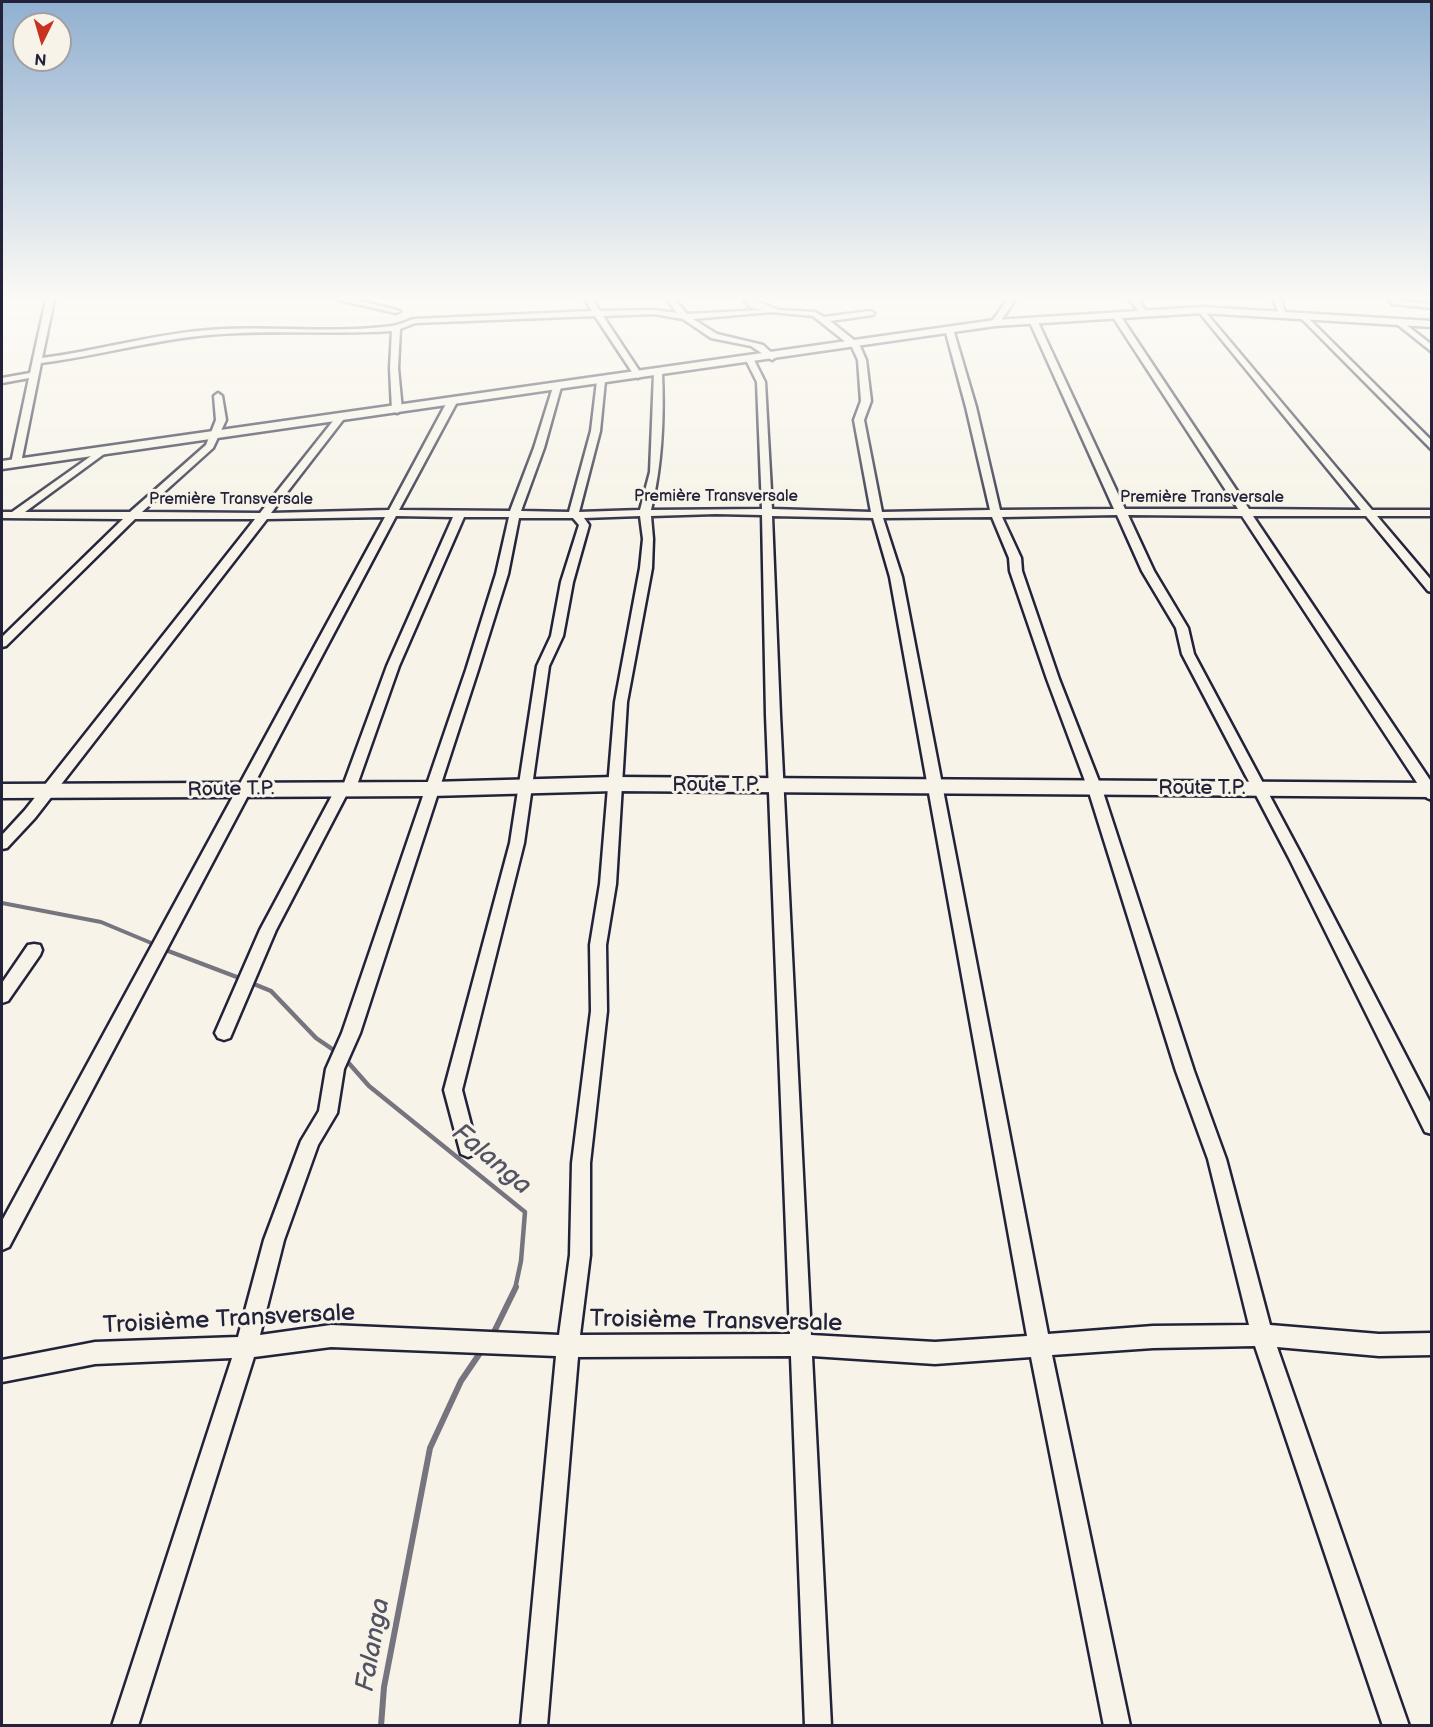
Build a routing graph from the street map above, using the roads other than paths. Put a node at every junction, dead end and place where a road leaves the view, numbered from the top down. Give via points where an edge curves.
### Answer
1 (34, 381) edge
2 (395, 381) edge
3 (601, 381) joint
4 (658, 381) edge
5 (760, 381) edge
6 (864, 381) edge
7 (964, 381) edge
8 (1061, 381) edge
9 (1159, 381) edge
10 (1260, 381) edge
11 (1367, 381) edge
12 (557, 387) junction
13 (218, 396) dead end
14 (452, 402) junction
15 (397, 410) junction
16 (340, 418) junction
17 (216, 435) junction
18 (1431, 447) edge
19 (101, 452) junction
20 (8, 464) edge
21 (645, 512) junction
22 (768, 512) junction
23 (1123, 512) junction
24 (393, 513) junction
25 (460, 513) junction
26 (515, 513) junction
27 (1246, 513) junction
28 (1368, 513) junction
29 (1431, 513) edge
30 (14, 514) junction
31 (2, 515) edge
32 (133, 515) junction
33 (265, 515) junction
34 (576, 515) junction
35 (996, 515) junction
36 (877, 516) junction
37 (2, 522) edge
38 (1431, 589) edge
39 (2, 643) edge
40 (614, 784) junction
41 (777, 786) junction
42 (524, 787) junction
43 (935, 787) junction
44 (346, 788) junction
45 (431, 789) junction
46 (1095, 789) junction
47 (243, 790) junction
48 (1260, 790) junction
49 (2, 791) edge
50 (47, 792) junction
51 (1430, 792) edge
52 (2, 844) edge
53 (34, 950) dead end
54 (2, 996) edge
55 (224, 1033) dead end
56 (1431, 1126) edge
57 (468, 1148) dead end
58 (2, 1240) edge
59 (1262, 1335) junction
60 (1431, 1344) edge
61 (799, 1345) junction
62 (1039, 1345) junction
63 (568, 1346) junction
64 (246, 1347) junction
65 (2, 1371) edge
66 (125, 1725) edge
67 (534, 1725) edge
68 (818, 1725) edge
69 (1117, 1725) edge
70 (1396, 1725) edge

1 - 20 street
2 - 15 street
3 - 12 street
3 - 34 street via 601,407
4 - 21 street via 655,472
5 - 22 street
6 - 36 street via 866,401 860,420
7 - 35 street
8 - 23 street
9 - 27 street
10 - 28 street
11 - 18 street
12 - 14 street
12 - 26 street
13 - 17 street via 221,420
14 - 15 street
14 - 24 street
15 - 16 street
16 - 17 street
16 - 33 street
17 - 19 street
17 - 32 street via 210,446
19 - 20 street
19 - 30 street
21 - 22 street, Première Transversale
21 - 34 street, Première Transversale
21 - 40 street via 645,568 621,702
22 - 36 street, Première Transversale
22 - 41 street
23 - 27 street, Première Transversale
23 - 35 street, Première Transversale
23 - 48 street via 1148,571 1182,628 1188,654
24 - 25 street, Première Transversale
24 - 33 street, Première Transversale
24 - 47 street
25 - 26 street, Première Transversale
25 - 44 street via 393,666
26 - 34 street, Première Transversale
26 - 45 street via 502,574
27 - 28 street, Première Transversale
27 - 51 street
28 - 29 street, Première Transversale
28 - 38 street
30 - 31 street, Première Transversale
30 - 32 street, Première Transversale
30 - 37 street
32 - 33 street, Première Transversale
32 - 39 street
33 - 50 street
34 - 42 street via 584,525 582,537 567,582 557,636 543,666
35 - 36 street, Première Transversale
35 - 46 street via 1015,558 1053,679
36 - 43 street via 896,577
40 - 41 street, Route T.P.
40 - 42 street, Route T.P.
40 - 63 street via 608,884 598,945 599,1011 581,1162 580,1255
41 - 43 street, Route T.P.
41 - 61 street
42 - 45 street, Route T.P.
42 - 57 street via 517,843 453,1090
43 - 46 street, Route T.P.
43 - 62 street
44 - 45 street, Route T.P.
44 - 47 street, Route T.P.
44 - 55 street via 268,930
45 - 64 street via 351,1033 335,1069 328,1113 310,1141 274,1240
46 - 48 street, Route T.P.
46 - 59 street via 1217,1160
47 - 50 street, Route T.P.
47 - 58 street
48 - 51 street, Route T.P.
48 - 56 street
49 - 50 street, Route T.P.
50 - 52 street
53 - 54 street
59 - 60 street, Troisième Transversale via 1379,1345
59 - 62 street, Troisième Transversale
59 - 70 street
61 - 62 street, Troisième Transversale via 935,1353
61 - 63 street, Troisième Transversale
61 - 68 street
62 - 69 street
63 - 64 street, Troisième Transversale via 331,1336
63 - 67 street
64 - 65 street, Troisième Transversale via 95,1353
64 - 66 street

